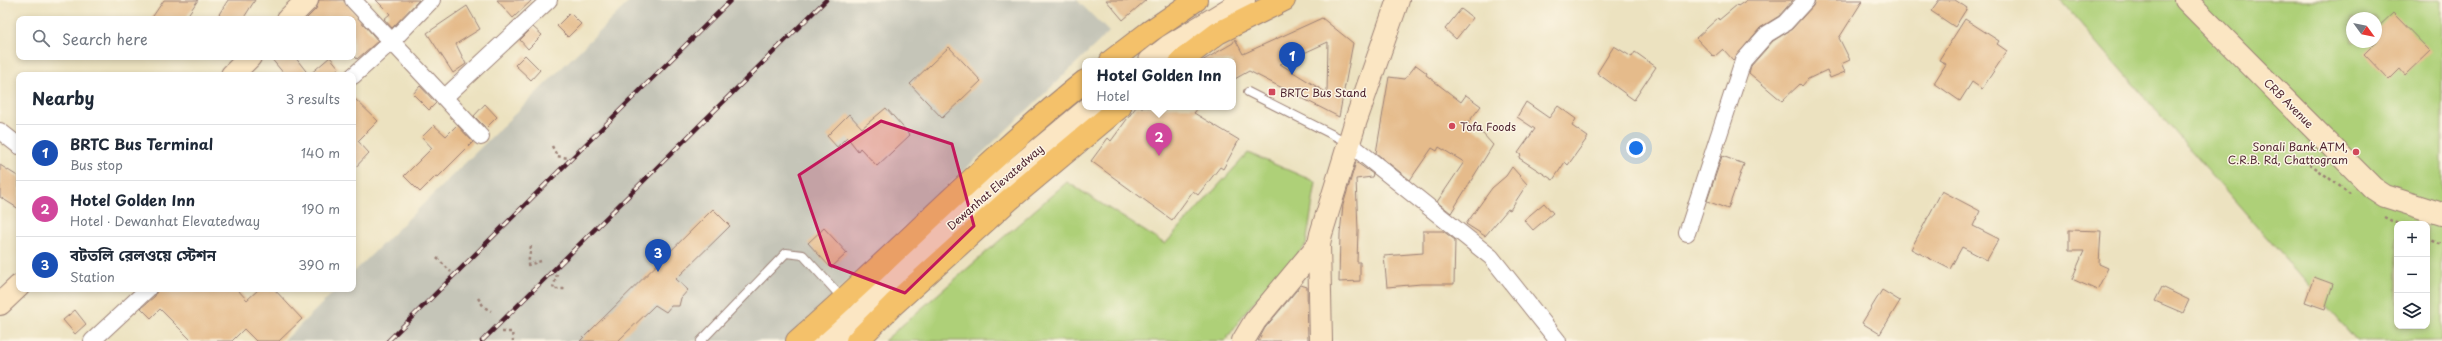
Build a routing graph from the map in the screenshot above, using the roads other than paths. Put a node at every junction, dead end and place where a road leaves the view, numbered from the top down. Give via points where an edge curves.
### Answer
1 (307, 0) edge
2 (353, 0) edge
3 (432, 0) edge
4 (549, 0) edge
5 (1196, 0) edge
6 (1244, 0) edge
7 (1284, 0) edge
8 (1806, 0) edge
9 (2186, 0) edge
10 (1395, 4) edge
11 (291, 16) edge
12 (392, 40) junction
13 (1115, 58) edge
14 (1154, 58) edge
15 (1184, 58) edge
16 (247, 60) edge
17 (235, 72) edge
18 (356, 73) edge
19 (1082, 85) edge
20 (1248, 92) dead end
21 (445, 97) junction
22 (1086, 110) edge
23 (1116, 110) edge
24 (0, 131) edge
25 (481, 136) dead end
26 (1349, 143) junction
27 (16, 144) edge
28 (2442, 214) edge
29 (1687, 233) dead end
30 (1319, 244) junction
31 (902, 270) junction
32 (16, 289) edge
33 (145, 292) edge
34 (845, 300) junction
35 (0, 304) edge
36 (92, 341) edge
37 (701, 341) edge
38 (797, 341) edge
39 (814, 341) edge
40 (834, 341) edge
41 (858, 341) edge
42 (1242, 341) edge
43 (1321, 341) edge
44 (1558, 341) edge

1 - 11 main road
2 - 12 street
3 - 12 street
4 - 21 street
5 - 13 main road
6 - 14 main road
7 - 15 main road via 1218,33
8 - 29 street via 1784,23 1767,34 1743,61
9 - 28 main road, CRB Avenue via 2373,188 2385,196
10 - 26 main road
12 - 18 street
12 - 21 street
16 - 17 main road
19 - 34 main road via 972,178
20 - 26 lane
21 - 25 street
22 - 31 main road, Dewanhat Elevatedway via 972,205
23 - 41 main road via 1009,200 894,304
24 - 27 street
26 - 30 main road
26 - 44 street via 1491,257
30 - 42 main road via 1255,321
30 - 43 main road
31 - 39 main road, Dewanhat Elevatedway
31 - 40 main road, Dewanhat Elevatedway
32 - 35 main road
33 - 36 street
34 - 37 lane via 803,255 786,253
34 - 38 main road

